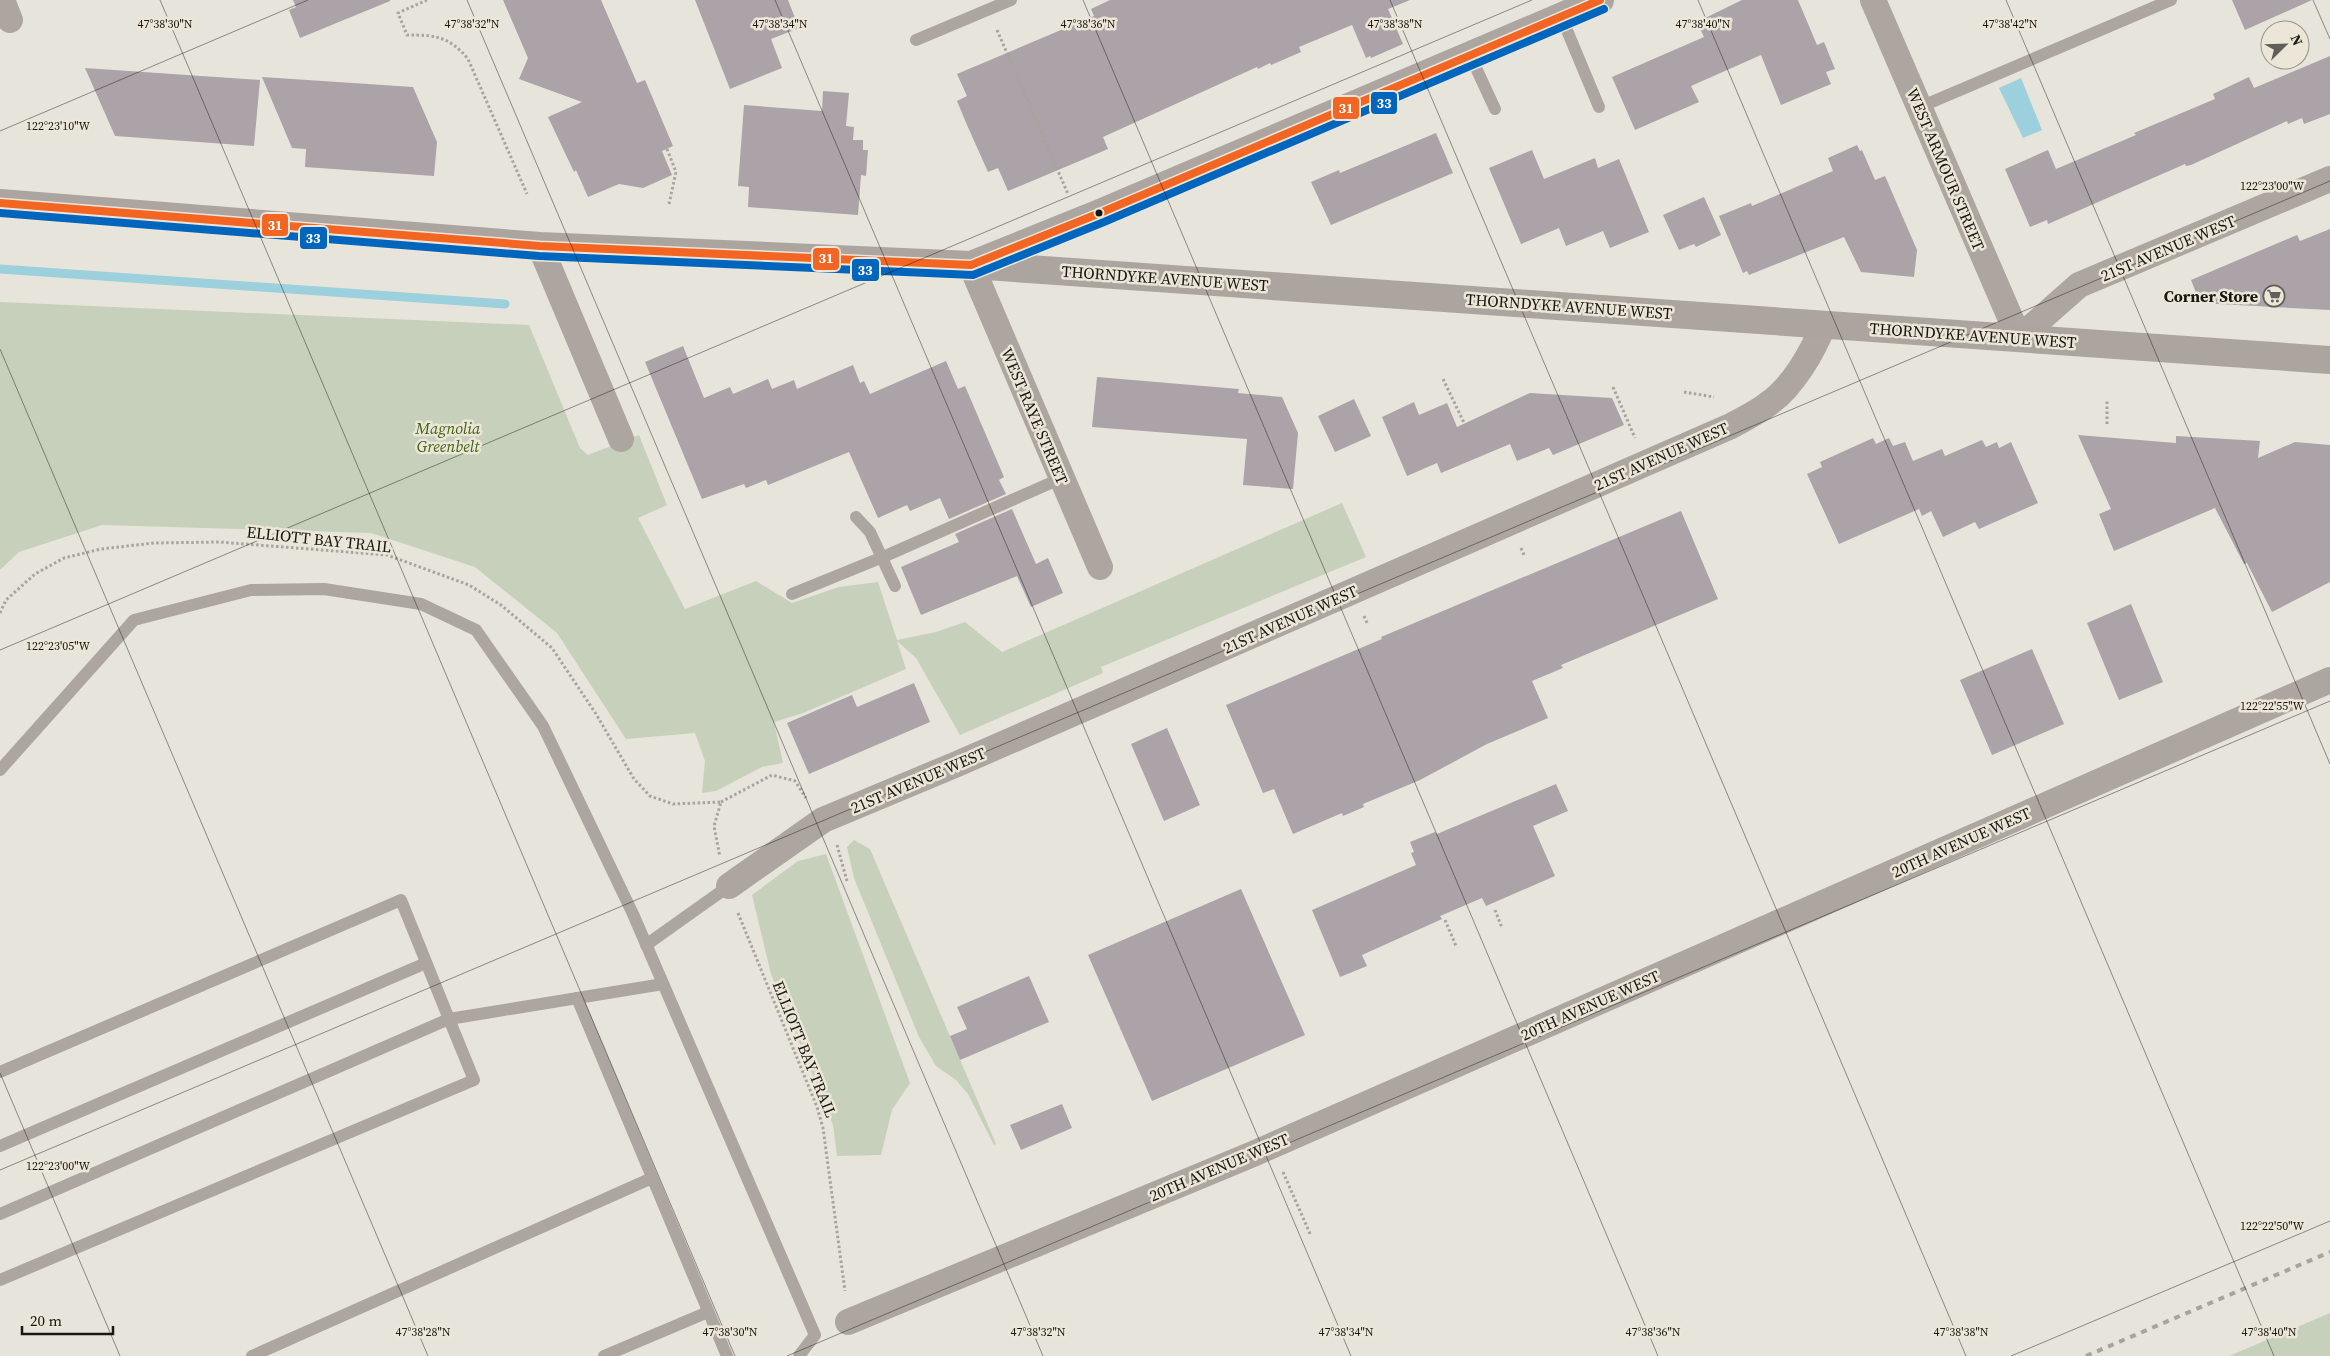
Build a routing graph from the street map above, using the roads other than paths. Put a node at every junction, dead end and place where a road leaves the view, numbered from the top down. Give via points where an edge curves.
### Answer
1 (1011, 0) edge
2 (1600, 0) edge
3 (1874, 0) edge
4 (2171, 0) edge
5 (1561, 16) junction
6 (916, 40) dead end
7 (1470, 55) junction
8 (1599, 107) dead end
9 (1920, 107) junction
10 (1495, 109) dead end
11 (2330, 179) edge
12 (0, 203) edge
13 (540, 246) junction
14 (971, 265) junction
15 (1824, 324) junction
16 (2019, 338) junction
17 (2330, 360) edge
18 (621, 439) dead end
19 (1062, 478) junction
20 (856, 517) dead end
21 (883, 557) junction
22 (1100, 567) dead end
23 (895, 586) dead end
24 (792, 594) dead end
25 (2330, 680) edge
26 (0, 770) edge
27 (733, 898) joint
28 (646, 944) junction
29 (426, 963) junction
30 (663, 984) junction
31 (577, 998) junction
32 (448, 1019) junction
33 (0, 1072) edge
34 (0, 1146) edge
35 (652, 1178) junction
36 (0, 1214) edge
37 (0, 1280) edge
38 (708, 1312) junction
39 (848, 1322) road end
40 (252, 1356) edge
41 (604, 1356) edge
42 (727, 1356) edge
43 (799, 1356) edge

1 - 6 lane
2 - 5 street
3 - 9 street, WEST ARMOUR STREET
4 - 9 lane
5 - 7 street
5 - 8 lane
7 - 10 lane
7 - 14 street
9 - 16 street, WEST ARMOUR STREET
11 - 16 street, 21ST AVENUE WEST via 2078,285
12 - 13 main road, THORNDYKE AVENUE WEST
13 - 14 main road, THORNDYKE AVENUE WEST
13 - 18 street
14 - 15 main road, THORNDYKE AVENUE WEST
14 - 19 street, WEST RAYE STREET
15 - 16 main road, THORNDYKE AVENUE WEST
15 - 27 street, 21ST AVENUE WEST via 1798,373 1770,404 1730,426 823,820
16 - 17 main road, THORNDYKE AVENUE WEST
19 - 21 lane
19 - 22 street, WEST RAYE STREET
20 - 21 lane via 870,532
21 - 23 lane
21 - 24 lane
25 - 39 street, 20TH AVENUE WEST via 1270,1146
26 - 28 lane via 134,620 251,590 324,589 420,604 476,630 543,726
27 - 28 lane
28 - 30 lane
29 - 32 lane
29 - 33 lane via 401,900
29 - 34 lane
30 - 31 lane
30 - 43 lane via 815,1335
31 - 32 lane
31 - 35 lane
32 - 36 lane
32 - 37 lane via 474,1080
35 - 38 lane
35 - 40 lane
38 - 41 lane
38 - 42 lane

